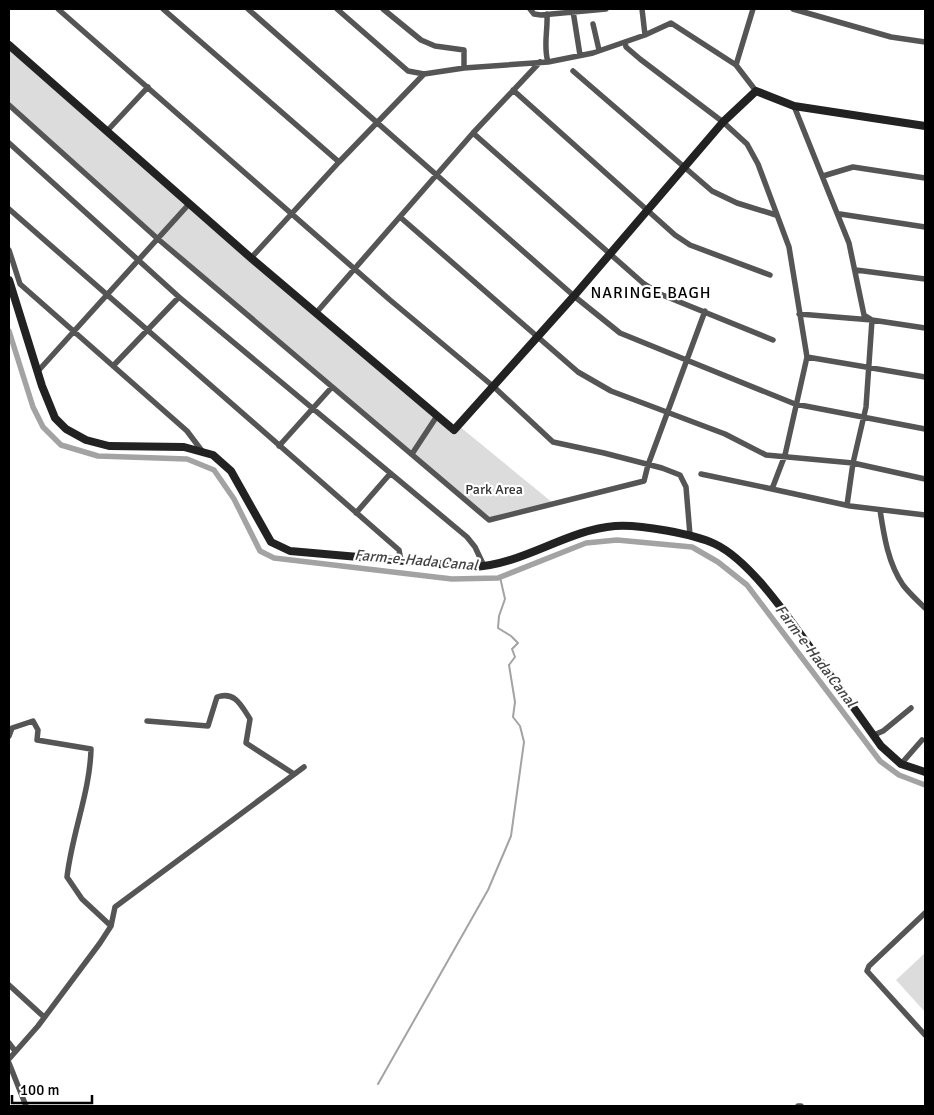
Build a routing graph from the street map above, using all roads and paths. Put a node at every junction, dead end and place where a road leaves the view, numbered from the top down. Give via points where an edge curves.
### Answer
1 (58, 9) edge
2 (163, 9) edge
3 (248, 9) edge
4 (337, 9) edge
5 (383, 9) edge
6 (530, 9) edge
7 (606, 9) edge
8 (642, 9) edge
9 (754, 9) edge
10 (793, 9) edge
11 (573, 11) junction
12 (547, 14) junction
13 (593, 24) dead end
14 (645, 36) junction
15 (625, 42) junction
16 (925, 42) edge
17 (9, 45) edge
18 (600, 50) junction
19 (580, 55) junction
20 (540, 62) junction
21 (548, 62) junction
22 (736, 65) junction
23 (464, 68) junction
24 (573, 71) dead end
25 (424, 74) junction
26 (148, 87) junction
27 (513, 90) junction
28 (756, 90) junction
29 (9, 105) edge
30 (794, 106) junction
31 (378, 122) junction
32 (723, 122) junction
33 (925, 126) edge
34 (107, 131) junction
35 (473, 133) junction
36 (9, 143) edge
37 (339, 162) junction
38 (685, 168) junction
39 (437, 176) junction
40 (824, 176) junction
41 (925, 178) edge
42 (190, 204) junction
43 (9, 209) edge
44 (647, 209) junction
45 (293, 214) junction
46 (840, 214) junction
47 (776, 215) junction
48 (400, 217) junction
49 (925, 227) edge
50 (158, 238) junction
51 (9, 250) edge
52 (611, 253) junction
53 (251, 258) junction
54 (138, 260) junction
55 (355, 269) junction
56 (856, 270) junction
57 (770, 275) dead end
58 (925, 279) edge
59 (9, 280) edge
60 (106, 296) junction
61 (179, 296) junction
62 (574, 296) junction
63 (705, 311) junction
64 (316, 313) junction
65 (799, 314) junction
66 (872, 320) junction
67 (925, 328) edge
68 (146, 331) junction
69 (74, 332) junction
70 (537, 336) junction
71 (773, 340) dead end
72 (807, 357) junction
73 (686, 359) junction
74 (113, 366) junction
75 (868, 368) junction
76 (39, 370) junction
77 (925, 377) edge
78 (332, 387) junction
79 (494, 387) junction
80 (796, 404) junction
81 (312, 410) junction
82 (667, 412) junction
83 (437, 416) junction
84 (862, 418) junction
85 (925, 429) edge
86 (279, 446) junction
87 (202, 451) junction
88 (412, 454) junction
89 (785, 455) junction
90 (853, 463) junction
91 (648, 465) junction
92 (701, 474) dead end
93 (389, 475) junction
94 (925, 479) edge
95 (772, 489) junction
96 (848, 505) junction
97 (880, 510) junction
98 (356, 513) junction
99 (925, 515) edge
100 (690, 535) junction
101 (401, 561) junction
102 (484, 566) junction
103 (925, 608) edge
104 (911, 708) dead end
105 (147, 721) dead end
106 (874, 735) junction
107 (9, 736) edge
108 (922, 740) dead end
109 (900, 764) junction
110 (304, 767) dead end
111 (925, 772) edge
112 (294, 774) junction
113 (925, 913) edge
114 (112, 926) junction
115 (9, 985) edge
116 (44, 1017) junction
117 (925, 1035) edge
118 (9, 1043) edge
119 (15, 1051) junction
120 (9, 1061) edge
121 (26, 1106) edge

1 - 26 street
2 - 37 street
3 - 31 street
4 - 25 street via 408,71
5 - 23 street via 421,40 435,46 464,50
6 - 12 street via 534,14
7 - 11 street
8 - 14 street
9 - 22 street
10 - 16 street via 891,37
11 - 12 street
11 - 19 street
12 - 21 street via 545,51
13 - 18 street
14 - 15 street
14 - 22 street via 671,23
15 - 18 street
15 - 32 street via 626,47 640,59
17 - 34 street
18 - 19 street
19 - 21 street
20 - 21 street
20 - 23 street
20 - 27 street
22 - 28 street
23 - 25 street
24 - 38 street
25 - 31 street
26 - 34 street
26 - 45 street
27 - 35 street
27 - 44 street
28 - 30 street
28 - 32 street
29 - 50 street
30 - 33 street
30 - 40 street
31 - 37 street
31 - 39 street
32 - 38 street
32 - 47 street via 747,144 758,164
34 - 42 street
35 - 39 street
35 - 52 street
36 - 54 street
37 - 45 street
38 - 44 street
38 - 47 street via 712,191 737,204
39 - 48 street
39 - 62 street
40 - 41 street via 853,167
40 - 46 street
42 - 50 street
42 - 53 street
43 - 60 street
44 - 52 street
44 - 57 street via 690,245
45 - 53 street
45 - 55 street
46 - 49 street
46 - 56 street
47 - 65 street via 789,247
48 - 55 street
48 - 70 street
50 - 54 street
50 - 78 street
51 - 69 street via 20,284
52 - 62 street
52 - 63 street via 660,294
53 - 64 street
54 - 60 street
54 - 61 street
55 - 64 street
55 - 79 street
56 - 58 street
56 - 66 street via 864,316
59 - 76 street
60 - 68 street
60 - 69 street
61 - 68 street
61 - 81 street
62 - 70 street
62 - 73 street via 620,333
63 - 71 street
63 - 73 street
64 - 83 street
65 - 66 street
65 - 72 street
66 - 67 street
66 - 75 street
68 - 74 street
68 - 86 street
69 - 74 street
69 - 76 street
70 - 79 street
70 - 82 street via 578,372 611,391
72 - 75 street
72 - 80 street
73 - 80 street
73 - 82 street
74 - 87 street via 187,432
75 - 77 street
75 - 84 street via 866,407
76 - 87 street via 55,418 66,429 86,440 109,446 165,446
78 - 81 street
78 - 88 street
79 - 83 street via 454,430
79 - 91 street via 553,442
80 - 84 street
80 - 89 street
81 - 86 street
81 - 93 street
82 - 89 street via 725,434 766,455
82 - 91 street
83 - 88 street
84 - 85 street
84 - 90 street
86 - 98 street
87 - 101 street via 213,454 231,471 271,542 290,551
88 - 91 street via 489,520 644,482
89 - 90 street
89 - 95 street
90 - 94 street
90 - 96 street
91 - 100 street via 680,475 686,487
92 - 95 street
93 - 98 street
93 - 102 street via 467,537
95 - 96 street
96 - 97 street
97 - 99 street
97 - 103 street via 894,567 904,586
98 - 101 street via 398,550
100 - 102 street via 617,526 592,530 492,566
100 - 106 street via 717,545 760,583 779,604
101 - 102 street
104 - 106 street via 883,732
105 - 112 street via 208,726 217,697 234,696 250,719 246,743
106 - 109 street
107 - 114 street via 12,728 33,721 38,730 37,740 91,749 91,770 70,848 67,876 82,899
108 - 109 street
109 - 111 street
110 - 112 street
112 - 114 street via 116,907
113 - 117 street via 868,966 867,971
114 - 116 street
115 - 116 street
116 - 119 street
118 - 119 street
119 - 120 street
120 - 121 street

